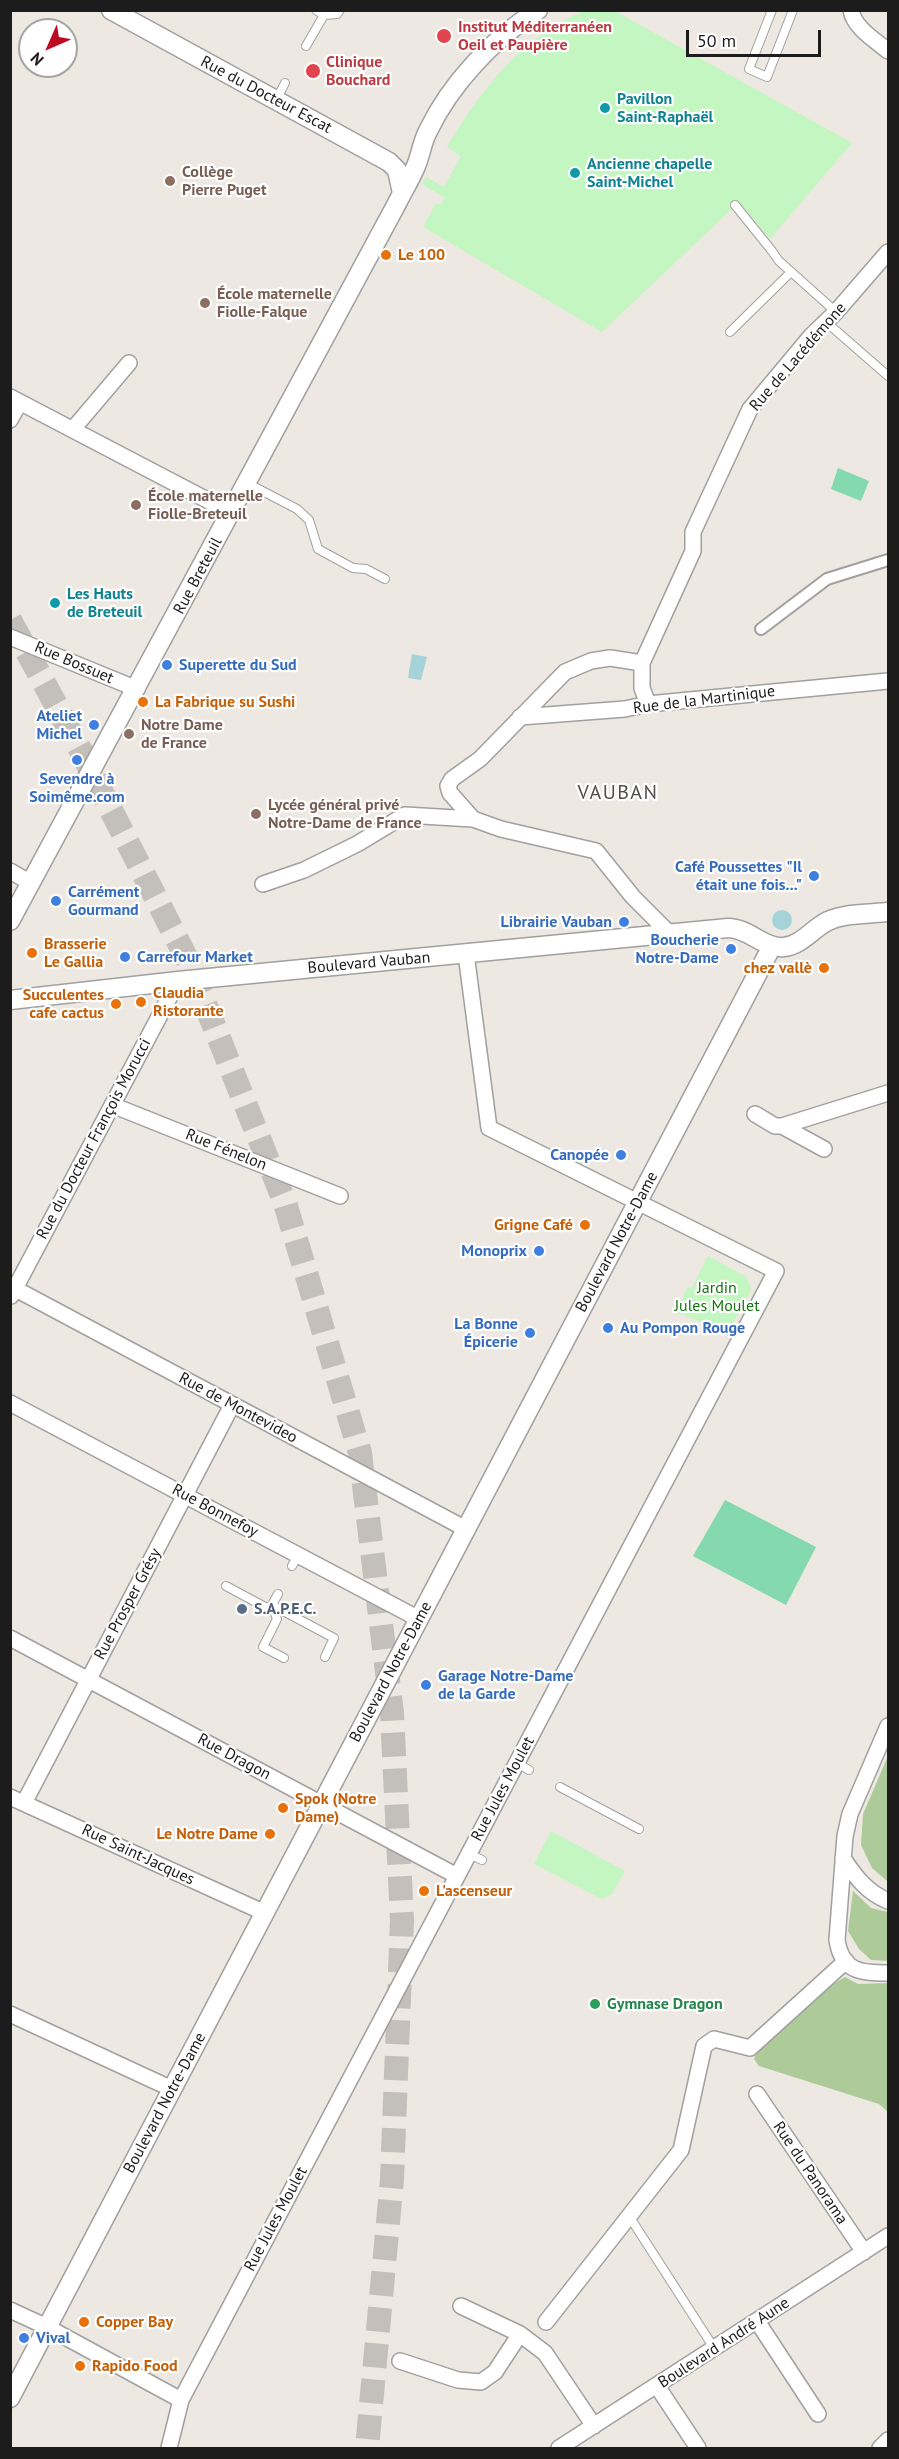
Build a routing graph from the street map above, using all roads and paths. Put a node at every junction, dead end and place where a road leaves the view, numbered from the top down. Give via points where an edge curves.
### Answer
1 (111, 10) edge
2 (316, 10) edge
3 (340, 10) edge
4 (538, 10) edge
5 (772, 10) edge
6 (793, 10) edge
7 (851, 10) edge
8 (324, 15) junction
9 (306, 46) dead end
10 (888, 51) edge
11 (285, 82) dead end
12 (276, 100) junction
13 (427, 132) junction
14 (389, 162) junction
15 (402, 194) junction
16 (735, 206) dead end
17 (888, 252) edge
18 (790, 272) junction
19 (831, 316) junction
20 (730, 332) dead end
21 (129, 363) dead end
22 (888, 376) edge
23 (15, 399) edge
24 (10, 420) edge
25 (73, 429) junction
26 (246, 482) junction
27 (230, 512) junction
28 (888, 560) edge
29 (385, 579) dead end
30 (761, 629) dead end
31 (10, 637) edge
32 (642, 663) junction
33 (888, 681) edge
34 (137, 690) junction
35 (648, 704) junction
36 (520, 717) junction
37 (473, 819) junction
38 (10, 871) edge
39 (31, 883) junction
40 (263, 884) dead end
41 (888, 912) edge
42 (10, 921) edge
43 (670, 934) junction
44 (772, 946) junction
45 (466, 954) junction
46 (178, 981) junction
47 (10, 999) edge
48 (888, 1093) edge
49 (112, 1105) junction
50 (754, 1114) dead end
51 (782, 1126) junction
52 (824, 1149) dead end
53 (340, 1196) dead end
54 (637, 1203) junction
55 (12, 1291) edge
56 (10, 1403) edge
57 (232, 1405) junction
58 (185, 1495) junction
59 (466, 1529) junction
60 (226, 1586) dead end
61 (278, 1594) dead end
62 (272, 1605) junction
63 (419, 1619) junction
64 (10, 1638) edge
65 (325, 1657) dead end
66 (284, 1658) dead end
67 (88, 1680) junction
68 (888, 1726) edge
69 (560, 1787) dead end
70 (17, 1800) edge
71 (322, 1804) junction
72 (639, 1830) dead end
73 (843, 1858) junction
74 (457, 1876) junction
75 (888, 1901) edge
76 (265, 1913) junction
77 (846, 1962) junction
78 (888, 1973) edge
79 (10, 2014) edge
80 (172, 2089) junction
81 (757, 2094) dead end
82 (629, 2216) junction
83 (888, 2236) edge
84 (864, 2253) junction
85 (461, 2306) dead end
86 (10, 2310) edge
87 (757, 2321) junction
88 (546, 2322) dead end
89 (47, 2327) junction
90 (520, 2334) junction
91 (715, 2349) junction
92 (400, 2361) dead end
93 (657, 2386) junction
94 (10, 2398) edge
95 (181, 2400) junction
96 (818, 2414) dead end
97 (594, 2426) junction
98 (888, 2440) edge
99 (169, 2448) edge
100 (559, 2448) edge
101 (698, 2448) edge
102 (880, 2448) edge

1 - 12 street, Rue du Docteur Escat
2 - 8 lane
3 - 8 lane
4 - 13 street, Rue Breteuil via 473,66
5 - 6 lane via 749,69 767,77
7 - 10 street via 862,29
8 - 9 lane
11 - 12 lane
12 - 14 street, Rue du Docteur Escat
13 - 14 street, Rue Breteuil via 404,154
13 - 15 street, Rue Breteuil
14 - 15 street via 397,170
15 - 26 street, Rue Breteuil
16 - 18 lane
17 - 19 street, Rue de Lacédémone
18 - 19 lane
18 - 20 lane
19 - 22 lane
19 - 32 street, Rue de Lacédémone via 750,409 693,532 693,551
21 - 25 street
23 - 24 street
23 - 25 street
25 - 27 street
26 - 27 street, Rue Breteuil
26 - 29 lane via 297,509 309,520 318,549 353,568 366,569
27 - 34 street, Rue Breteuil
28 - 30 street via 827,579
31 - 34 street, Rue Bossuet
32 - 35 street, Rue de Lacédémone via 642,688
32 - 36 street via 610,658 565,672
33 - 35 street, Rue de la Martinique
34 - 39 street, Rue Breteuil
35 - 36 street, Rue de la Martinique
36 - 37 street via 448,786
37 - 40 street via 405,815 304,870
37 - 43 street via 596,851
38 - 39 street
39 - 42 street, Rue Breteuil
41 - 44 street via 839,918 826,922 799,942 786,947
43 - 44 street, Boulevard Vauban via 728,928 743,930
43 - 45 street, Boulevard Vauban
44 - 54 street, Boulevard Notre-Dame
45 - 46 street, Boulevard Vauban
45 - 54 street via 489,1128
46 - 47 street, Boulevard Vauban
46 - 49 street, Rue du Docteur François Morucci
48 - 51 street
49 - 53 street, Rue Fénelon
49 - 55 street, Rue du Docteur François Morucci
50 - 51 street
51 - 52 street
54 - 59 street, Boulevard Notre-Dame
54 - 74 street, Rue Jules Moulet via 776,1271 523,1767 475,1857
55 - 57 street, Rue de Montevideo
56 - 58 street, Rue Bonnefoy
57 - 58 street, Rue Prosper Grésy
57 - 59 street, Rue de Montevideo
58 - 63 street, Rue Bonnefoy via 295,1560
58 - 67 street, Rue Prosper Grésy
59 - 63 street, Boulevard Notre-Dame
60 - 62 lane via 267,1608
61 - 62 lane
62 - 65 lane via 334,1638
62 - 66 lane via 277,1619 263,1647
63 - 71 street, Boulevard Notre-Dame
64 - 67 street, Rue Dragon
67 - 70 street, Rue Prosper Grésy
67 - 71 street, Rue Dragon
68 - 73 street via 850,1814
69 - 72 lane
70 - 76 street, Rue Saint-Jacques
71 - 74 street, Rue Dragon
71 - 76 street, Boulevard Notre-Dame
73 - 75 street via 857,1880 875,1896
73 - 77 street via 837,1940
74 - 95 street, Rue Jules Moulet
76 - 80 street, Boulevard Notre-Dame
77 - 78 street via 864,1973
77 - 82 street via 750,2048 714,2039 704,2046 681,2150
79 - 80 street
80 - 89 street, Boulevard Notre-Dame
81 - 84 street, Rue du Panorama
82 - 88 street
82 - 91 lane
83 - 84 street, Boulevard André Aune
84 - 87 street, Boulevard André Aune
85 - 90 street
86 - 89 street
87 - 91 street, Boulevard André Aune
87 - 96 street
89 - 94 street, Boulevard Notre-Dame
89 - 95 street
90 - 92 street via 495,2372 482,2382 458,2380
90 - 97 street via 544,2353
91 - 93 street, Boulevard André Aune
93 - 97 street, Boulevard André Aune
93 - 101 street
95 - 99 street, Rue Jules Moulet
97 - 100 street, Boulevard André Aune
98 - 102 street

